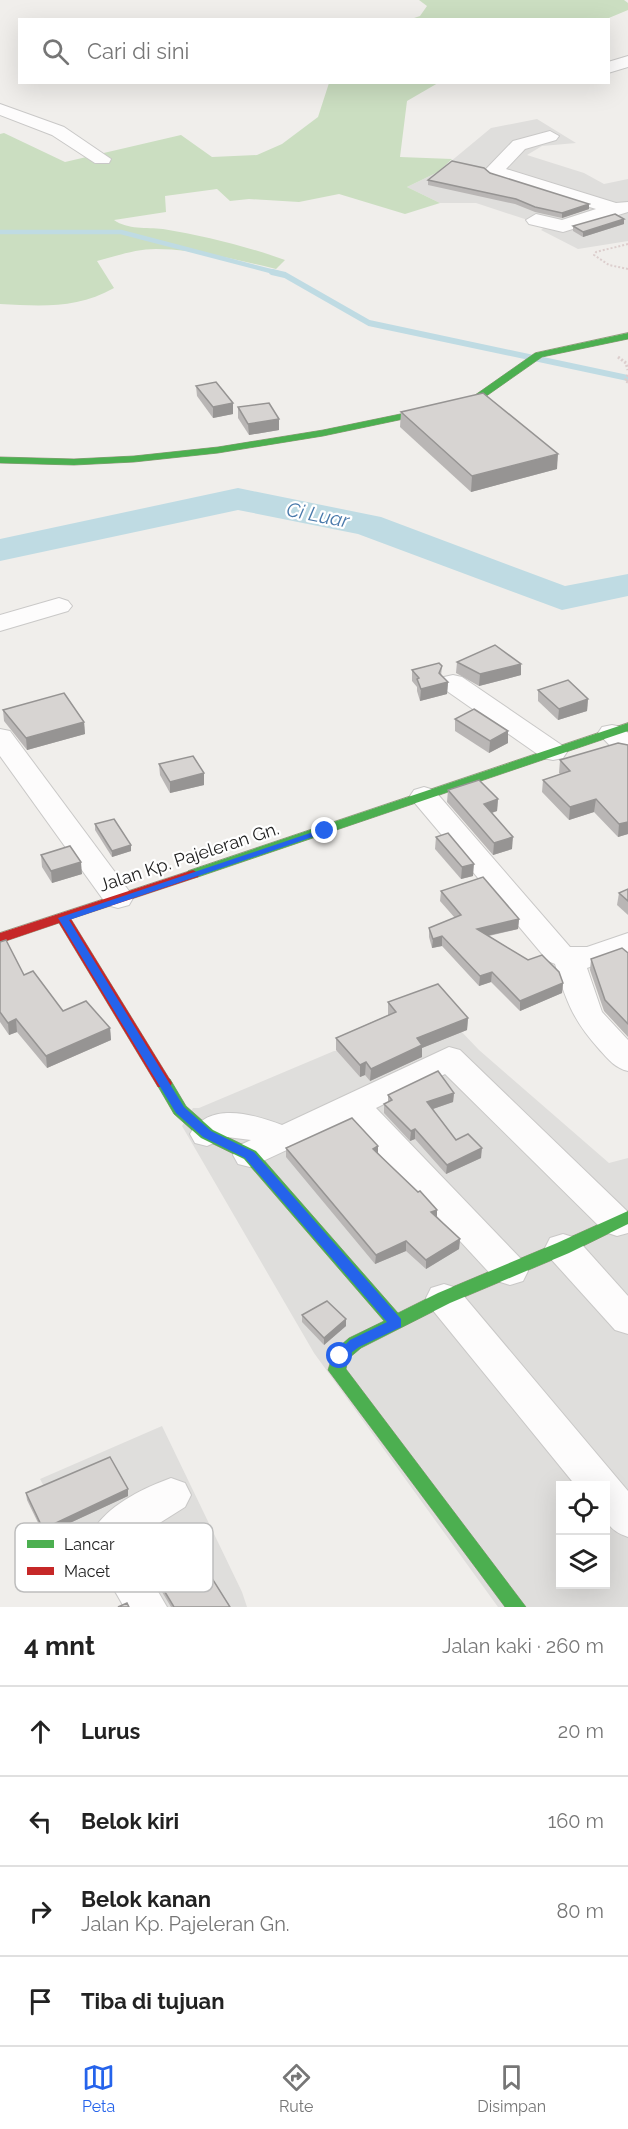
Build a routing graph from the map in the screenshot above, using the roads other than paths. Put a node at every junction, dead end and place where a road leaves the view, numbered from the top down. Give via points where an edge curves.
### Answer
1 (0, 109) edge
2 (550, 136) dead end
3 (102, 159) dead end
4 (622, 207) edge
5 (536, 220) dead end
6 (628, 336) edge
7 (0, 460) edge
8 (59, 606) dead end
9 (0, 623) edge
10 (453, 683) dead end
11 (623, 736) edge
12 (0, 737) edge
13 (553, 752) junction
14 (424, 796) junction
15 (118, 898) junction
16 (63, 918) junction
17 (0, 938) edge
18 (628, 943) edge
19 (569, 960) junction
20 (628, 1060) edge
21 (353, 1105) junction
22 (207, 1134) junction
23 (283, 1139) junction
24 (250, 1155) junction
25 (623, 1220) edge
26 (563, 1248) junction
27 (510, 1271) junction
28 (444, 1298) junction
29 (628, 1320) edge
30 (396, 1323) junction
31 (597, 1481) edge
32 (171, 1495) dead end
33 (610, 1497) edge
34 (628, 1520) edge
35 (123, 1523) edge
36 (137, 1592) edge
37 (146, 1607) edge
38 (516, 1607) edge

1 - 3 street via 58,131
2 - 4 street via 519,144 495,169
4 - 5 street via 563,226
6 - 7 street via 539,355 471,402 323,433 134,459
8 - 9 street
10 - 13 street
11 - 13 street, Jalan Kp. Pajeleran Gn.
12 - 15 street
13 - 14 street, Jalan Kp. Pajeleran Gn.
14 - 15 street, Jalan Kp. Pajeleran Gn.
14 - 19 street via 559,954
15 - 16 street, Jalan Kp. Pajeleran Gn.
16 - 17 street, Jalan Kp. Pajeleran Gn.
16 - 22 street via 180,1110
18 - 19 street
19 - 20 street via 590,1018
21 - 23 street
21 - 25 street via 449,1058
21 - 27 street
22 - 23 street via 216,1125 231,1124 249,1126
22 - 24 street
23 - 24 street
24 - 30 street
25 - 26 street
26 - 27 street
26 - 29 street
27 - 28 street
28 - 30 street
28 - 31 street
30 - 38 street via 355,1343 340,1356 337,1370
32 - 35 street
33 - 34 street
36 - 37 street

